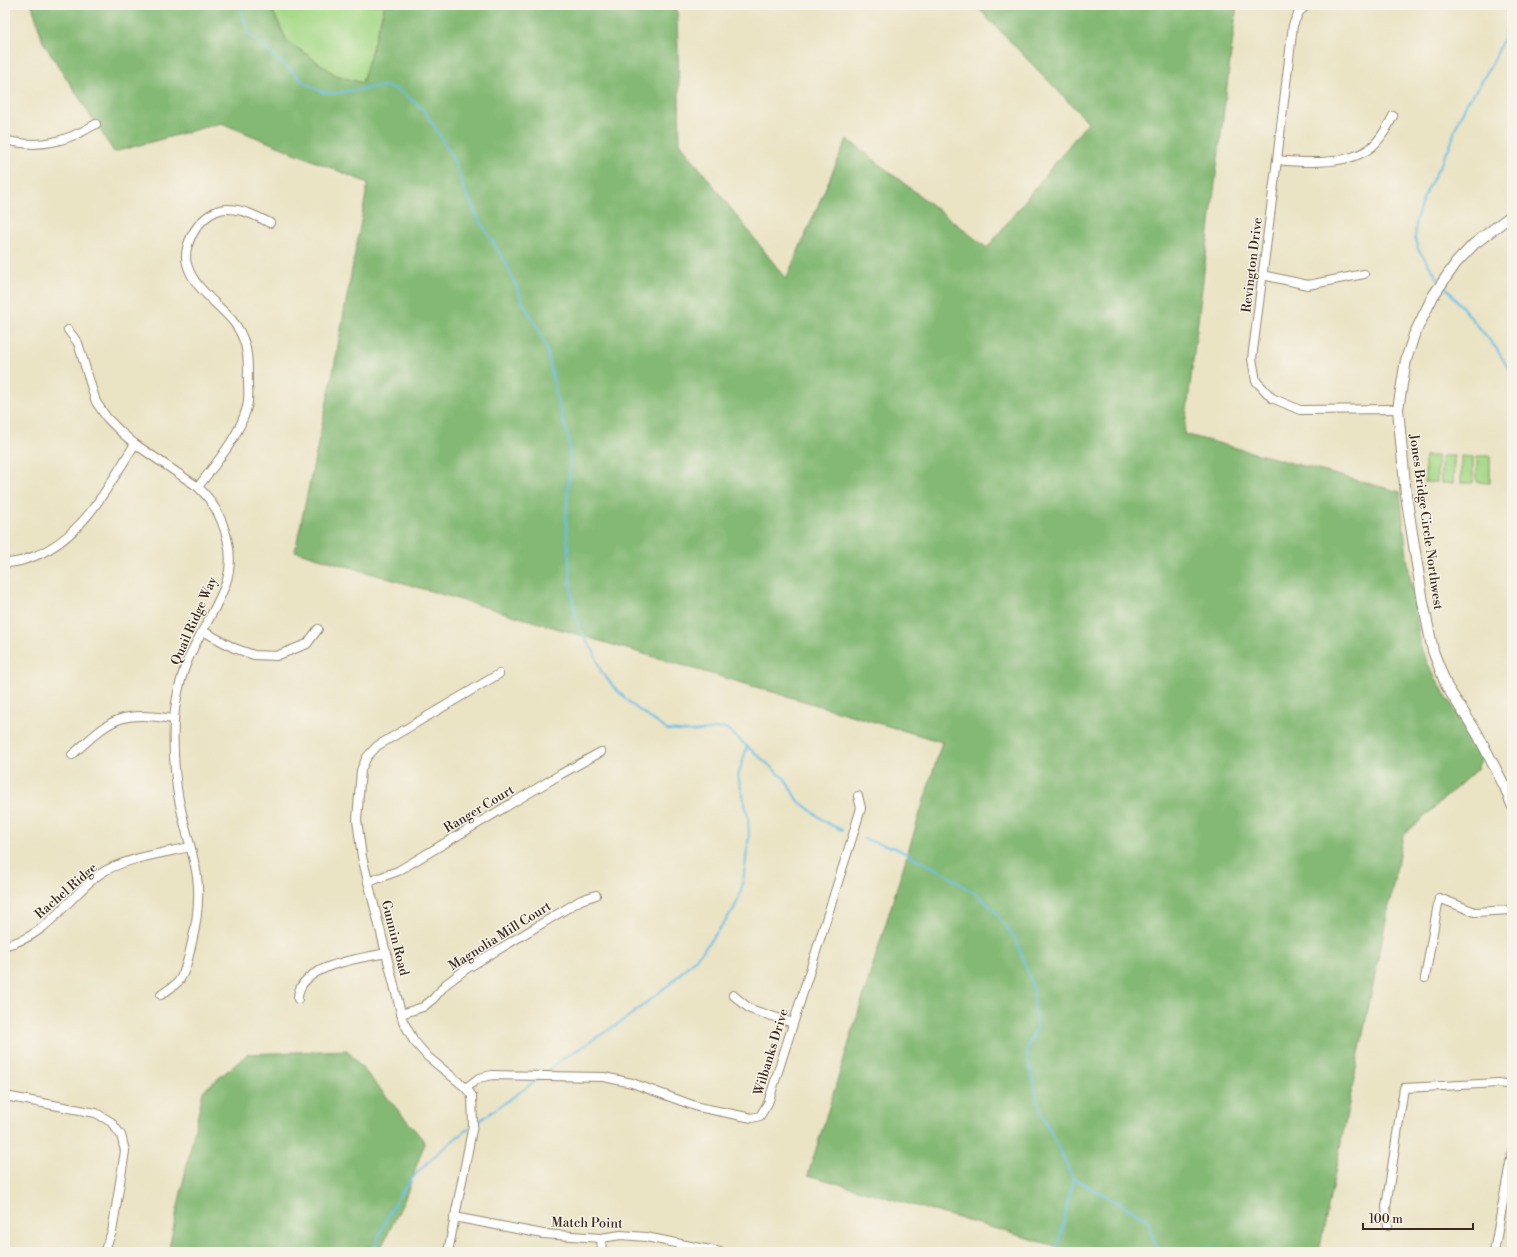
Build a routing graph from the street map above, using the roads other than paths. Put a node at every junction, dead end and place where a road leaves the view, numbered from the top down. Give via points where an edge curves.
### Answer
1 (1307, 5) edge
2 (1393, 116) dead end
3 (96, 124) dead end
4 (5, 140) edge
5 (1277, 160) junction
6 (1512, 215) edge
7 (270, 223) dead end
8 (1364, 274) dead end
9 (1262, 275) junction
10 (68, 330) dead end
11 (1398, 409) junction
12 (135, 444) junction
13 (198, 487) junction
14 (5, 563) edge
15 (318, 629) dead end
16 (203, 631) junction
17 (499, 674) dead end
18 (174, 719) junction
19 (601, 752) dead end
20 (72, 755) dead end
21 (858, 796) dead end
22 (1512, 805) edge
23 (190, 847) junction
24 (368, 882) junction
25 (596, 895) dead end
26 (1512, 910) edge
27 (5, 945) edge
28 (386, 953) junction
29 (1425, 978) dead end
30 (161, 995) dead end
31 (733, 995) dead end
32 (298, 999) dead end
33 (401, 1014) junction
34 (793, 1023) junction
35 (1512, 1084) edge
36 (466, 1088) junction
37 (5, 1096) edge
38 (1512, 1152) edge
39 (454, 1217) junction
40 (1388, 1226) dead end
41 (601, 1238) junction
42 (104, 1252) edge
43 (448, 1252) edge
44 (602, 1252) edge
45 (720, 1252) edge
46 (1494, 1252) edge

1 - 5 street, Revington Drive via 1299,12 1292,25
2 - 5 street via 1379,138 1359,155 1306,164
3 - 4 street via 70,138 52,143 28,145
5 - 9 street, Revington Drive
6 - 11 street, Jones Bridge Circle Northwest via 1474,244 1456,263 1433,296 1424,312 1406,360
7 - 13 street via 242,211 226,209 209,216 197,227 187,243 187,263 192,276 240,331 246,344 248,362 246,409 233,438
8 - 9 street via 1308,285
9 - 11 street, Revington Drive via 1252,359 1256,381 1272,398 1300,410
10 - 12 street, Quail Ridge Way via 78,343 96,402 107,418
11 - 22 street, Jones Bridge Circle Northwest via 1406,495 1433,651 1447,687 1477,733
12 - 13 street, Quail Ridge Way
12 - 14 street via 89,515 60,544 20,562
13 - 16 street, Quail Ridge Way via 222,520 227,537 229,563 226,582
15 - 16 street via 307,644 276,656 254,655 234,648
16 - 18 street, Quail Ridge Way via 187,663
17 - 24 street, Gunnin Road via 378,746 367,757 361,770 357,820
18 - 20 street via 144,715 114,720
18 - 23 street, Quail Ridge Way via 174,766
19 - 24 street, Ranger Court via 398,871
21 - 34 street, Wilbanks Drive via 861,808
23 - 27 street, Rachel Ridge via 118,865 100,874 42,928 28,937
23 - 30 street, Quail Ridge Way via 198,894 194,932 188,958 178,982
24 - 28 street, Gunnin Road
25 - 33 street, Magnolia Mill Court via 581,900 466,969 446,984 423,1007
26 - 29 street via 1474,912 1439,898
28 - 32 street via 323,968 306,980 298,993
28 - 33 street, Gunnin Road
31 - 34 street via 750,1009
33 - 36 street, Gunnin Road via 414,1040 423,1051
34 - 36 street, Wilbanks Drive via 768,1103 760,1116 752,1118 698,1107 632,1083 604,1077 492,1075 479,1078
35 - 40 street via 1404,1088 1386,1207
36 - 39 street, Gunnin Road via 472,1096 473,1125
37 - 42 street via 96,1113 111,1122 121,1135 125,1151 112,1232
38 - 46 street
39 - 41 street, Match Point via 543,1234
39 - 43 street, Gunnin Road
41 - 44 street
41 - 45 street, Match Point via 622,1235 646,1237

